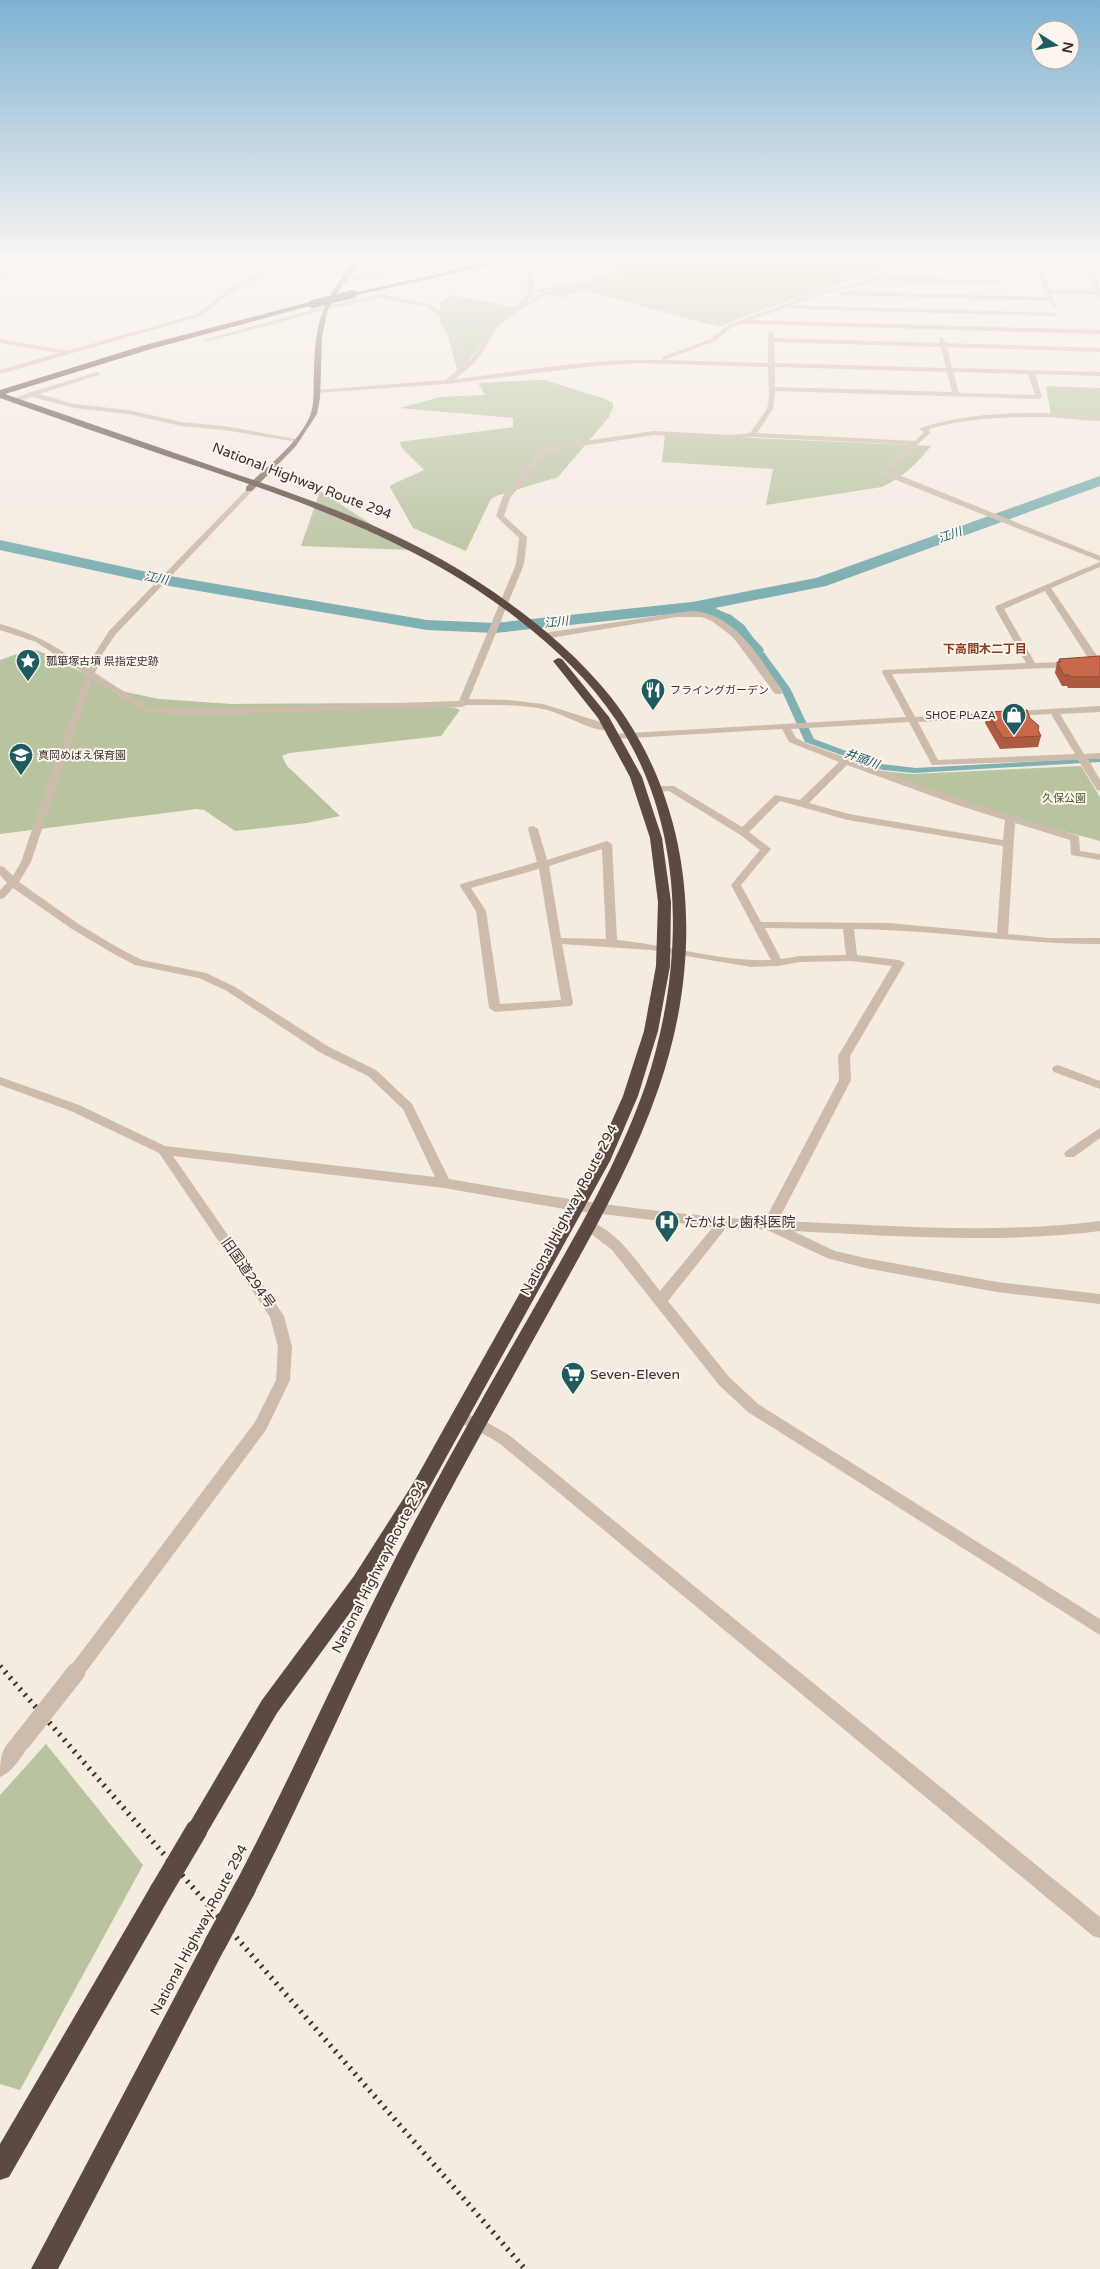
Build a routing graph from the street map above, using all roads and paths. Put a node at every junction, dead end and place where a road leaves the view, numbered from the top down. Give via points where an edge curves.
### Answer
1 (17, 367) edge
2 (82, 367) edge
3 (317, 367) edge
4 (466, 367) edge
5 (578, 367) edge
6 (771, 367) edge
7 (874, 367) edge
8 (950, 369) junction
9 (0, 372) edge
10 (1031, 372) junction
11 (97, 374) dead end
12 (1100, 374) edge
13 (447, 382) junction
14 (772, 389) junction
15 (2, 391) edge
16 (316, 392) junction
17 (30, 394) junction
18 (956, 395) junction
19 (0, 400) edge
20 (14, 400) junction
21 (85, 408) junction
22 (60, 416) junction
23 (1100, 418) edge
24 (752, 435) junction
25 (297, 440) junction
26 (917, 444) junction
27 (252, 486) junction
28 (1100, 559) edge
29 (1097, 566) edge
30 (1100, 576) edge
31 (1047, 588) junction
32 (501, 606) junction
33 (0, 627) edge
34 (538, 634) junction
35 (1098, 663) edge
36 (1032, 666) junction
37 (90, 673) junction
38 (778, 692) dead end
39 (463, 702) junction
40 (1100, 709) edge
41 (1054, 711) junction
42 (910, 718) junction
43 (788, 726) junction
44 (612, 732) junction
45 (631, 735) junction
46 (1082, 756) junction
47 (1100, 756) edge
48 (845, 760) junction
49 (1100, 788) edge
50 (658, 789) junction
51 (802, 804) junction
52 (1010, 818) junction
53 (533, 829) dead end
54 (743, 832) junction
55 (1008, 844) junction
56 (1100, 857) edge
57 (543, 864) junction
58 (0, 869) edge
59 (12, 883) junction
60 (0, 896) edge
61 (758, 925) junction
62 (848, 925) junction
63 (1002, 937) junction
64 (557, 940) junction
65 (1100, 941) edge
66 (612, 943) junction
67 (666, 949) junction
68 (680, 952) junction
69 (852, 958) junction
70 (778, 963) junction
71 (1058, 1069) dead end
72 (0, 1081) edge
73 (1100, 1085) edge
74 (1100, 1132) edge
75 (163, 1150) junction
76 (1070, 1154) dead end
77 (444, 1183) junction
78 (576, 1206) junction
79 (598, 1208) junction
80 (723, 1223) junction
81 (770, 1225) junction
82 (588, 1226) junction
83 (1100, 1226) edge
84 (1100, 1299) edge
85 (660, 1302) junction
86 (458, 1417) junction
87 (478, 1424) junction
88 (1100, 1628) edge
89 (0, 1769) edge
90 (1100, 1929) edge
91 (0, 2168) edge
92 (44, 2269) edge

1 - 9 street
2 - 15 highway, bridge
3 - 16 main road
4 - 13 street
5 - 13 street
6 - 14 street
7 - 8 street
8 - 10 street
8 - 18 street
10 - 12 street
10 - 18 street via 1039,397
11 - 17 street
13 - 16 street
14 - 18 street
14 - 24 street via 770,409
15 - 20 highway, National Highway Route 294
16 - 25 main road via 315,411
17 - 20 street
17 - 21 street
19 - 27 highway, National Highway Route 294
20 - 22 highway, National Highway Route 294
21 - 22 street
21 - 25 street
22 - 27 highway, National Highway Route 294
23 - 26 street via 1076,420 1044,415 957,420 923,430 928,432
24 - 26 street
24 - 32 street via 654,434 546,449 506,498 500,516 523,536 520,564
25 - 27 main road
26 - 28 street via 884,472
27 - 32 highway, National Highway Route 294 via 381,541
27 - 37 street via 112,633
29 - 30 street
29 - 31 street
31 - 35 street
31 - 36 street via 999,608
32 - 34 highway, National Highway Route 294 via 525,620
32 - 34 highway, National Highway Route 294 via 512,620
32 - 39 street
33 - 37 street via 32,637
34 - 38 street via 688,613 703,615 723,623 734,633
34 - 44 highway, National Highway Route 294
34 - 45 highway, National Highway Route 294 via 593,684
35 - 36 street
36 - 42 street via 886,672
37 - 39 street via 146,710 209,712
37 - 59 street via 36,836 26,862
39 - 44 street via 531,704 557,710
40 - 41 street
41 - 42 street
41 - 46 street
42 - 43 street
42 - 46 street via 935,763
43 - 45 street
43 - 48 street via 792,740
44 - 45 street
44 - 67 highway, National Highway Route 294 via 634,771 652,818 665,901
45 - 50 highway, National Highway Route 294
46 - 47 street
46 - 49 street
48 - 51 street
48 - 52 street
50 - 54 street via 671,788
50 - 68 highway, National Highway Route 294 via 677,870
51 - 54 street via 778,797
51 - 55 street via 848,817
52 - 55 street
52 - 56 street via 1075,838 1075,853
53 - 57 street
54 - 61 street via 766,849 736,885
55 - 63 street
57 - 64 street
57 - 64 street via 465,886 482,910 495,1008 568,1003
57 - 66 street via 607,844
58 - 59 street
59 - 60 street
59 - 77 street via 118,952 139,963 202,975 230,989 325,1050 372,1074 408,1108
61 - 62 street
61 - 70 street
62 - 63 street
62 - 69 street
63 - 65 street
64 - 66 street
66 - 67 street
67 - 68 street
67 - 78 highway, National Highway Route 294 via 660,994 637,1077 602,1162
68 - 70 street via 751,964
68 - 79 highway, National Highway Route 294 via 670,1016 654,1080
69 - 70 street via 800,959
69 - 81 street via 899,963 844,1056 844,1080
71 - 73 street
72 - 75 street, 旧国道294号 via 76,1108
74 - 76 street
75 - 77 street
75 - 89 street, 旧国道294号, bridge via 277,1316 285,1347 282,1380 261,1426
77 - 78 street
78 - 79 street
78 - 86 highway, National Highway Route 294
79 - 80 street
79 - 82 highway, National Highway Route 294
80 - 81 street
80 - 85 street
81 - 83 street via 969,1234 1052,1232
81 - 84 street via 832,1255 865,1264 997,1287
82 - 85 street via 617,1247
82 - 87 highway, National Highway Route 294
85 - 88 street via 724,1381 753,1408
86 - 87 street
86 - 91 highway, National Highway Route 294, bridge via 360,1583 253,1733
87 - 90 street via 504,1439
87 - 92 highway, National Highway Route 294, bridge via 407,1553 245,1888

